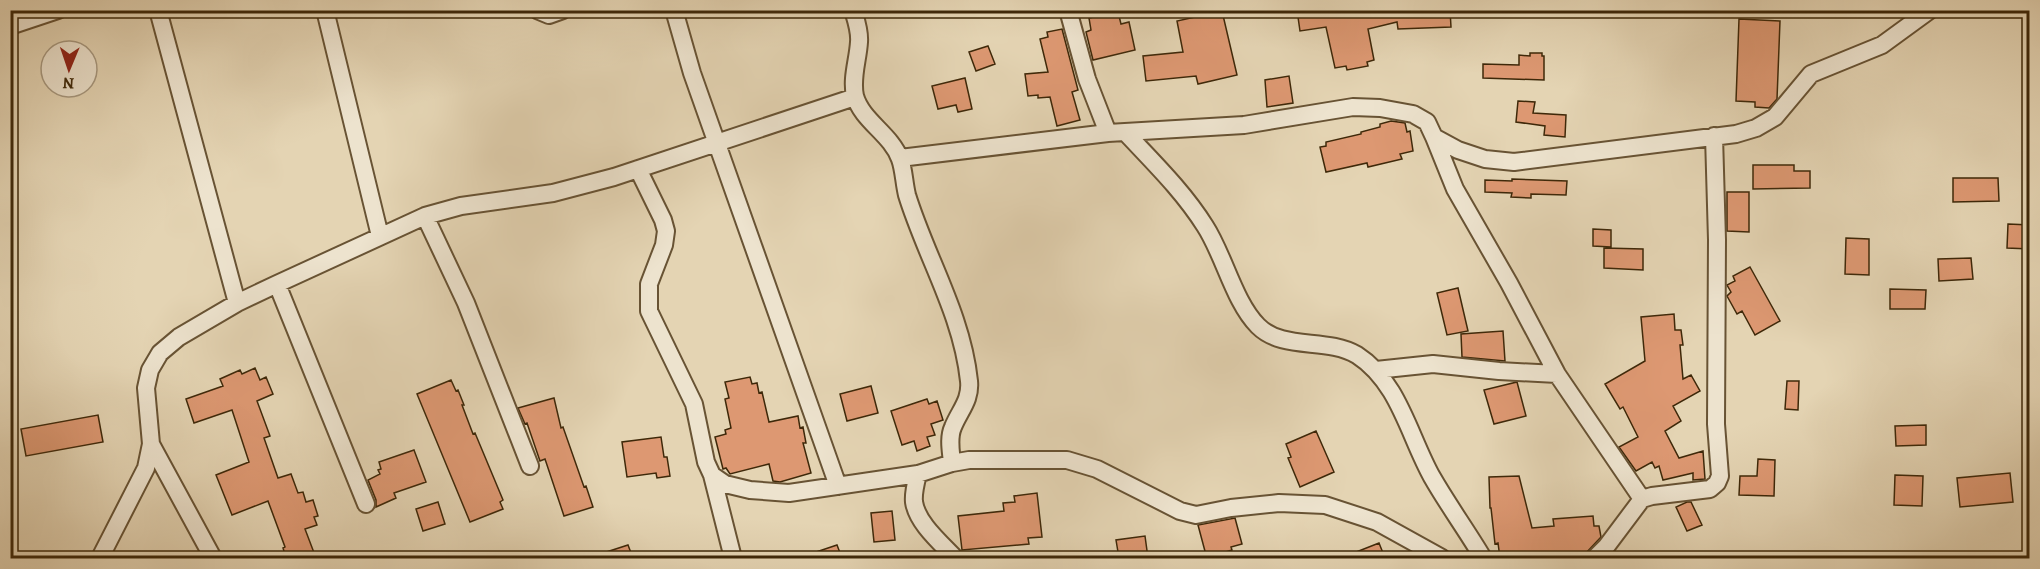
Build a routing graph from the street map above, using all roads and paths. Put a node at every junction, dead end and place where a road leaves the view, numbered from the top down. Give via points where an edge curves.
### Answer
1 (58, 10) edge
2 (158, 10) edge
3 (325, 10) edge
4 (537, 10) edge
5 (564, 10) edge
6 (674, 10) edge
7 (853, 10) edge
8 (1068, 10) edge
9 (1930, 10) edge
10 (10, 26) edge
11 (855, 97) junction
12 (1125, 132) junction
13 (1108, 133) junction
14 (1714, 136) junction
15 (1434, 137) junction
16 (718, 142) junction
17 (900, 158) junction
18 (638, 168) junction
19 (425, 216) junction
20 (380, 236) junction
21 (278, 284) junction
22 (237, 303) junction
23 (1376, 370) junction
24 (1557, 374) junction
25 (151, 444) junction
26 (952, 463) junction
27 (530, 466) dead end
28 (918, 474) junction
29 (712, 475) junction
30 (838, 486) junction
31 (1642, 499) junction
32 (366, 504) dead end
33 (100, 558) edge
34 (213, 558) edge
35 (733, 558) edge
36 (955, 558) edge
37 (1442, 558) edge
38 (1483, 558) edge
39 (1595, 558) edge

1 - 10 street
2 - 22 street
3 - 20 street
4 - 5 street via 549,15
6 - 16 street
7 - 11 street via 859,40
8 - 13 street via 1087,80
9 - 14 street via 1882,45 1811,74 1775,117 1756,128
11 - 16 street
11 - 17 street
12 - 13 street
12 - 15 street via 1244,125 1353,107 1413,114 1427,122
12 - 23 street via 1206,227 1244,308 1258,327 1272,337 1339,347
13 - 17 street
14 - 15 street via 1514,162 1485,159
14 - 31 street via 1716,424 1720,476 1710,489
15 - 24 street via 1455,189
16 - 18 street
16 - 30 street
17 - 26 street via 908,195 950,304 969,378 966,405 952,429
18 - 19 street via 553,193 461,206
18 - 29 street via 666,231 650,284 650,311 694,404
19 - 20 street
19 - 27 street via 466,303
20 - 21 street
21 - 22 street
21 - 32 street
22 - 25 street via 179,337 160,353 146,388
23 - 24 street via 1433,364
23 - 38 street via 1388,385 1432,477
24 - 31 street
25 - 33 street via 146,468
25 - 34 street
26 - 28 street
26 - 37 street via 1067,460 1097,468 1180,511 1196,515 1279,503 1325,505 1377,522
28 - 30 street
28 - 36 street via 913,499 916,511
29 - 30 street via 725,484 750,490 789,493
29 - 35 street
31 - 39 street

